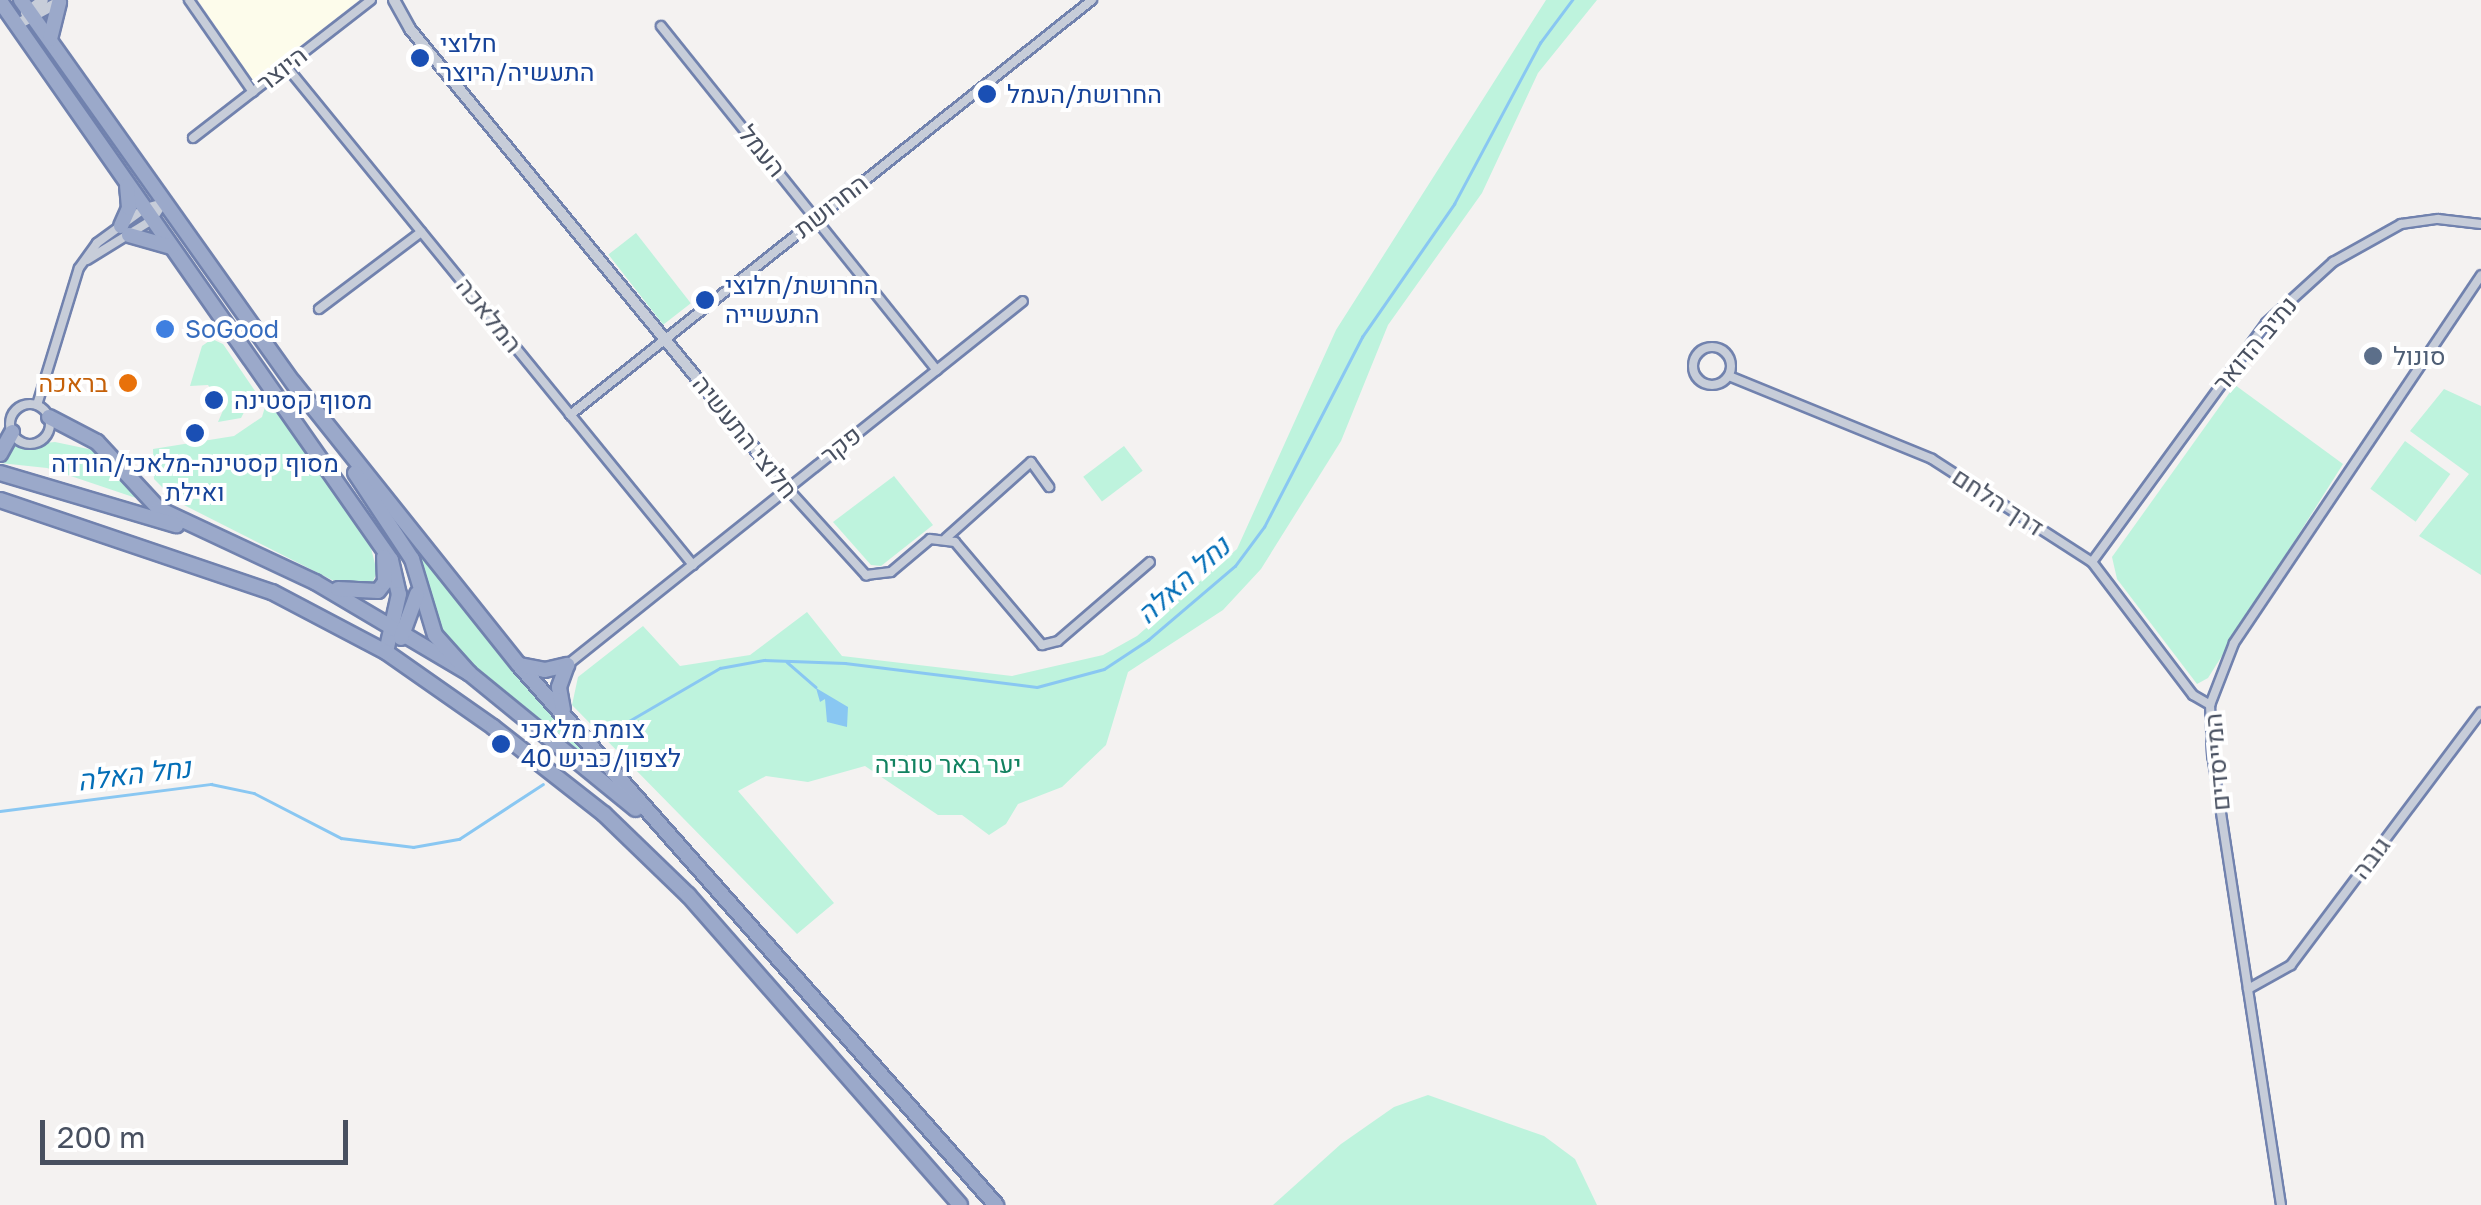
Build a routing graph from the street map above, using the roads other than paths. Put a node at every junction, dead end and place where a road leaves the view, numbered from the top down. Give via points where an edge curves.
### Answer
1 (43, 0) edge
2 (188, 0) edge
3 (370, 0) edge
4 (394, 0) edge
5 (1092, 0) edge
6 (0, 1) edge
7 (60, 1) edge
8 (28, 10) edge
9 (16, 25) junction
10 (662, 26) dead end
11 (51, 44) junction
12 (286, 66) junction
13 (253, 92) junction
14 (193, 138) dead end
15 (125, 180) junction
16 (164, 203) junction
17 (149, 214) junction
18 (816, 218) junction
19 (2481, 224) edge
20 (125, 231) junction
21 (421, 232) junction
22 (172, 248) junction
23 (2481, 275) edge
24 (1023, 300) dead end
25 (319, 309) dead end
26 (665, 340) junction
27 (937, 370) junction
28 (1728, 376) junction
29 (292, 382) junction
30 (37, 405) junction
31 (0, 412) edge
32 (570, 414) junction
33 (49, 417) junction
34 (12, 424) junction
35 (0, 454) edge
36 (0, 473) edge
37 (1050, 487) dead end
38 (786, 488) junction
39 (0, 500) edge
40 (376, 538) junction
41 (946, 538) junction
42 (229, 543) junction
43 (1150, 562) dead end
44 (2092, 562) junction
45 (693, 565) junction
46 (314, 582) junction
47 (418, 583) junction
48 (390, 626) junction
49 (406, 634) junction
50 (386, 652) junction
51 (520, 665) junction
52 (567, 666) junction
53 (469, 674) junction
54 (2210, 704) junction
55 (2481, 712) edge
56 (571, 723) junction
57 (678, 846) junction
58 (2248, 989) junction
59 (960, 1205) edge
60 (996, 1205) edge
61 (2281, 1205) edge

1 - 8 street
2 - 13 street
3 - 12 street, היוצר
4 - 26 street, חלוצי התעשיה via 410,30
5 - 18 street, החרושת
6 - 9 highway
7 - 8 street
7 - 11 highway via 49,25
8 - 9 street
8 - 11 highway
9 - 15 highway
10 - 18 street, העמל
11 - 16 highway
12 - 13 street, היוצר
12 - 21 street, המלאכה
13 - 14 street, היוצר
15 - 17 highway
15 - 20 highway
16 - 17 street
16 - 29 highway
17 - 20 street
17 - 22 highway
18 - 26 street, החרושת
18 - 27 street, העמל
19 - 44 street, נתיב הדואר via 2401,224 2352,247 2318,275 2266,324
20 - 22 highway
20 - 30 street via 83,262
21 - 25 street
21 - 32 street, המלאכה
22 - 40 highway
23 - 54 street, המייסדים via 2234,643
24 - 27 street, פקר
26 - 32 street, החרושת
26 - 38 street, חלוצי התעשיה
27 - 38 street, פקר
28 - 28 street via 1726,352 1716,346 1698,352 1693,363 1700,381 1718,384
28 - 44 street, דרך הלחם via 1932,459
29 - 47 highway via 412,559
29 - 51 highway
30 - 33 street
30 - 34 street via 25,404
31 - 34 street
32 - 45 street, המלאכה
33 - 34 street via 48,433 37,443 22,442
33 - 42 highway via 97,442 159,509
34 - 35 highway
36 - 42 highway
37 - 41 street via 1031,462
38 - 41 street, חלוצי התעשיה via 850,564 874,577 930,539
38 - 45 street, פקר
39 - 50 highway via 263,588
40 - 46 highway via 386,568 378,591 363,594
40 - 48 highway via 399,585
41 - 43 street via 1042,645 1058,641
42 - 46 highway
44 - 54 street, דרך הלחם via 2193,696
45 - 52 street, פקר
46 - 48 highway
47 - 49 highway
47 - 53 highway via 434,635
48 - 49 highway
48 - 50 highway
49 - 50 highway
49 - 53 highway
50 - 59 highway via 538,760 659,865
51 - 52 highway
51 - 56 highway
52 - 56 highway via 559,697
53 - 57 highway
54 - 58 street, המייסדים
55 - 58 street, גובה via 2291,964
56 - 57 highway
57 - 60 highway
58 - 61 street, המייסדים

